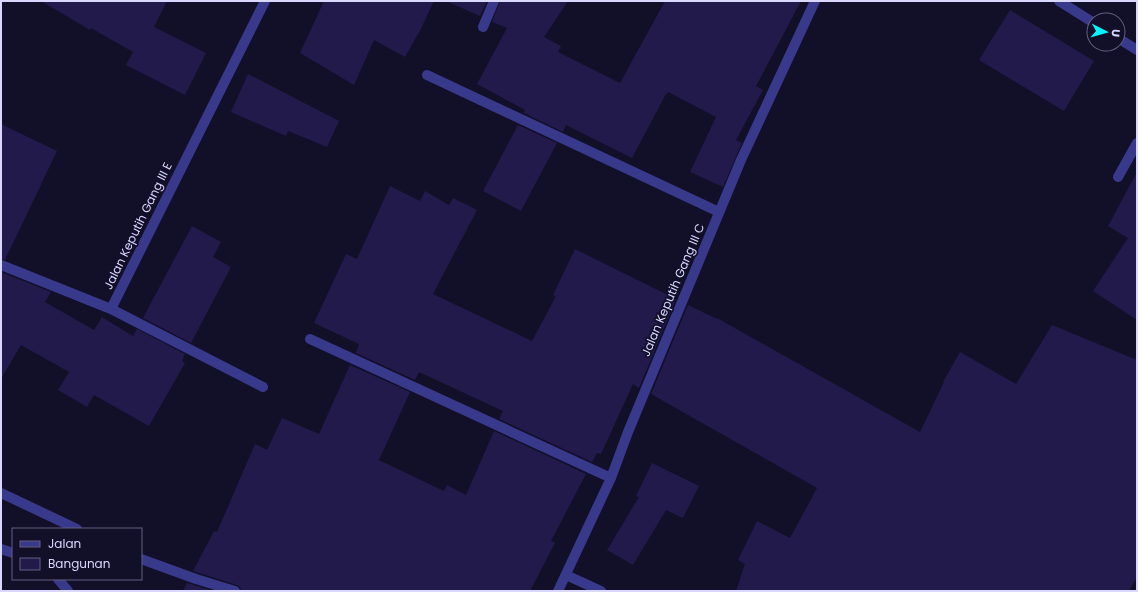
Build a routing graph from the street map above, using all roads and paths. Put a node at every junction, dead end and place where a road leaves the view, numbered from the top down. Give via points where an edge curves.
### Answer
1 (265, 1) edge
2 (494, 1) edge
3 (815, 1) edge
4 (1059, 1) edge
5 (1086, 18) edge
6 (483, 27) dead end
7 (1126, 43) edge
8 (1137, 50) edge
9 (427, 75) dead end
10 (1137, 143) edge
11 (1118, 177) dead end
12 (719, 212) junction
13 (1, 265) edge
14 (111, 309) junction
15 (310, 339) dead end
16 (263, 387) dead end
17 (610, 478) junction
18 (1, 493) edge
19 (75, 528) edge
20 (1, 549) edge
21 (12, 553) edge
22 (142, 558) edge
23 (566, 575) junction
24 (59, 580) edge
25 (68, 591) edge
26 (235, 591) edge
27 (558, 591) edge
28 (601, 591) edge

1 - 14 street, Jalan Keputih Gang III E
2 - 6 street
3 - 12 street, Jalan Keputih Gang III C
4 - 5 street
7 - 8 street
9 - 12 street
10 - 11 street
12 - 17 street, Jalan Keputih Gang III C
13 - 14 street
14 - 16 street, Jalan Keputih Gang III E
15 - 17 street
17 - 23 street, Jalan Keputih Gang III C
18 - 19 street
20 - 21 street
22 - 26 street
23 - 27 street, Jalan Keputih Gang III C
23 - 28 street
24 - 25 street

